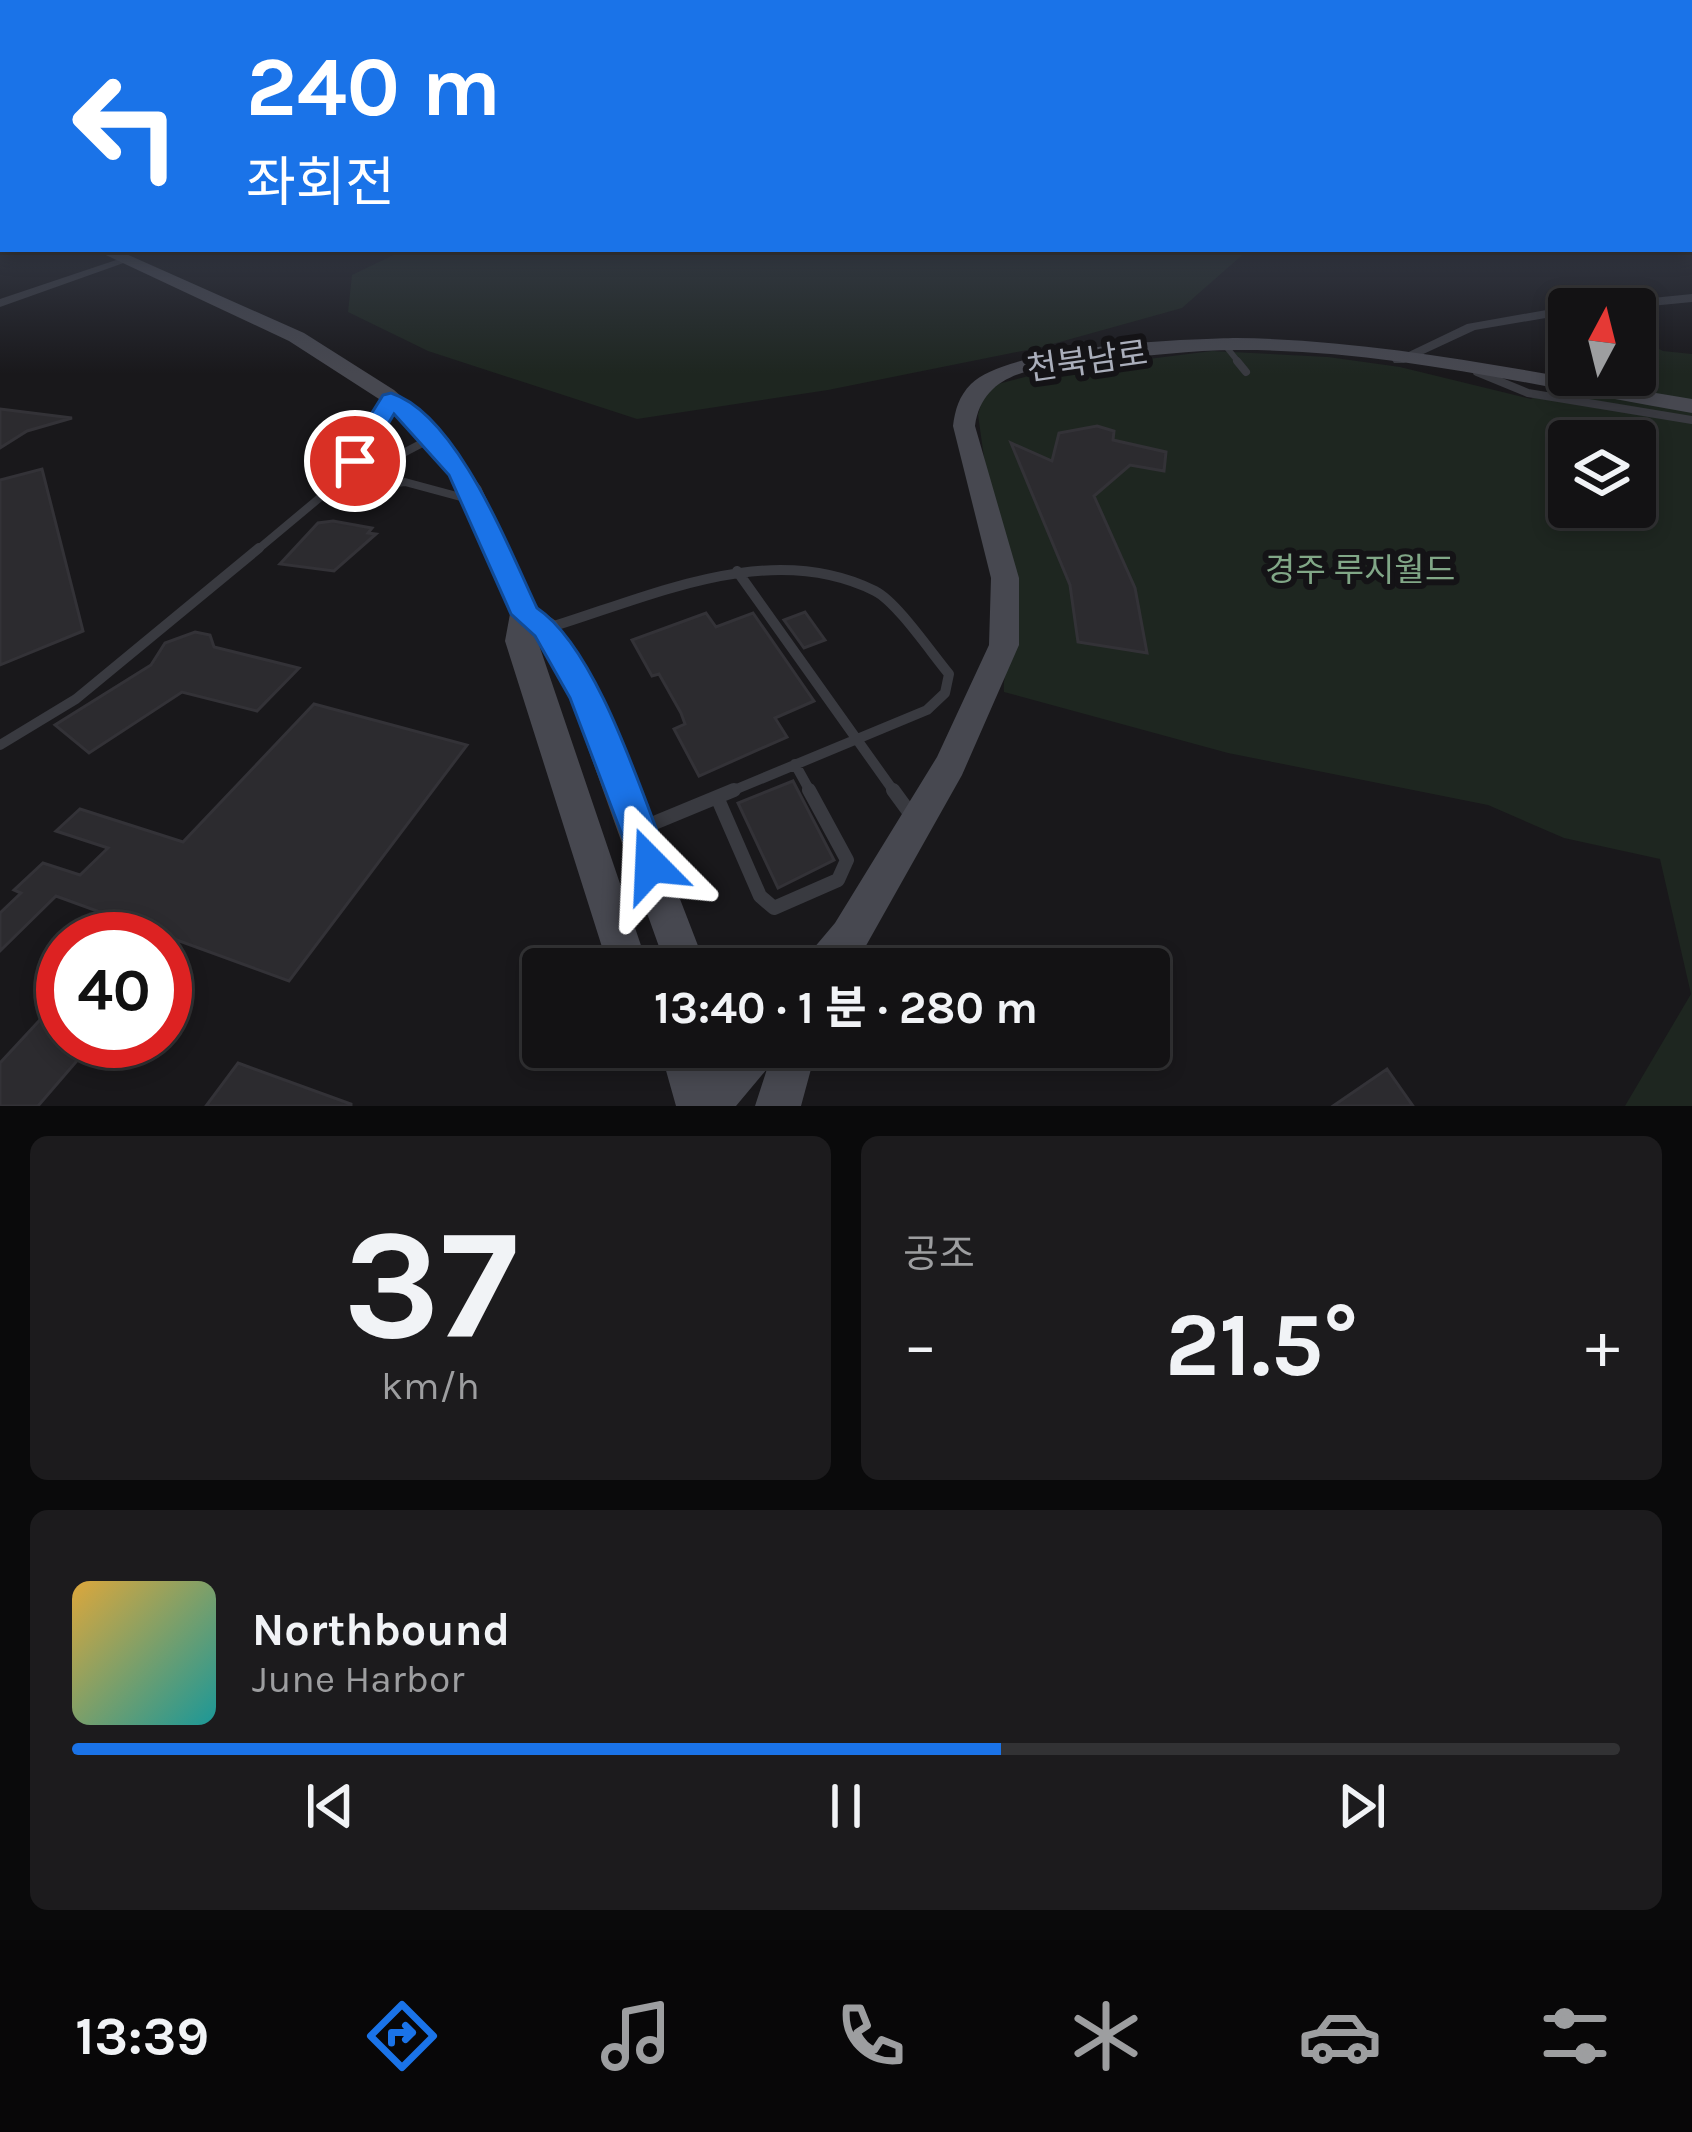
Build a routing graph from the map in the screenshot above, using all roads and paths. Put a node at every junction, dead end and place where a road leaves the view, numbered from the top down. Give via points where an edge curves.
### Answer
1 (95, 271) edge
2 (149, 271) edge
3 (1692, 298) edge
4 (1656, 302) edge
5 (0, 303) edge
6 (1548, 314) edge
7 (1224, 344) junction
8 (1399, 360) junction
9 (1246, 372) dead end
10 (1477, 372) junction
11 (391, 400) junction
12 (1692, 406) edge
13 (1692, 420) edge
14 (432, 438) junction
15 (323, 496) junction
16 (474, 502) junction
17 (737, 571) junction
18 (536, 621) junction
19 (859, 737) junction
20 (0, 746) edge
21 (795, 764) junction
22 (717, 797) junction
23 (916, 822) junction
24 (638, 830) junction
25 (622, 948) edge
26 (684, 948) edge
27 (840, 948) edge
28 (688, 1068) edge
29 (738, 1068) edge
30 (789, 1068) edge
31 (702, 1106) edge
32 (778, 1106) edge

1 - 5 street
2 - 11 street via 334,358
3 - 4 street
6 - 8 street via 1472,327
7 - 8 street, 천북남로
7 - 9 lane
7 - 23 street, 천북남로 via 1038,362 972,392 964,426 1005,578 1004,645
8 - 10 street, 천북남로
10 - 12 street, 천북남로
10 - 13 lane via 1528,393
11 - 14 street
11 - 15 lane
14 - 15 lane
14 - 16 street
15 - 16 lane via 406,479
15 - 20 lane via 76,699
16 - 18 street
17 - 18 lane
17 - 19 lane
17 - 19 lane via 826,576 879,592 949,674 945,693 927,710
18 - 24 street via 586,697
18 - 25 street via 520,641
19 - 21 lane
19 - 23 lane
21 - 22 lane
21 - 22 lane via 847,860 838,880 784,907 760,896
22 - 24 lane
23 - 27 street, 천북남로
24 - 26 street
28 - 31 street
29 - 31 street
30 - 32 street

